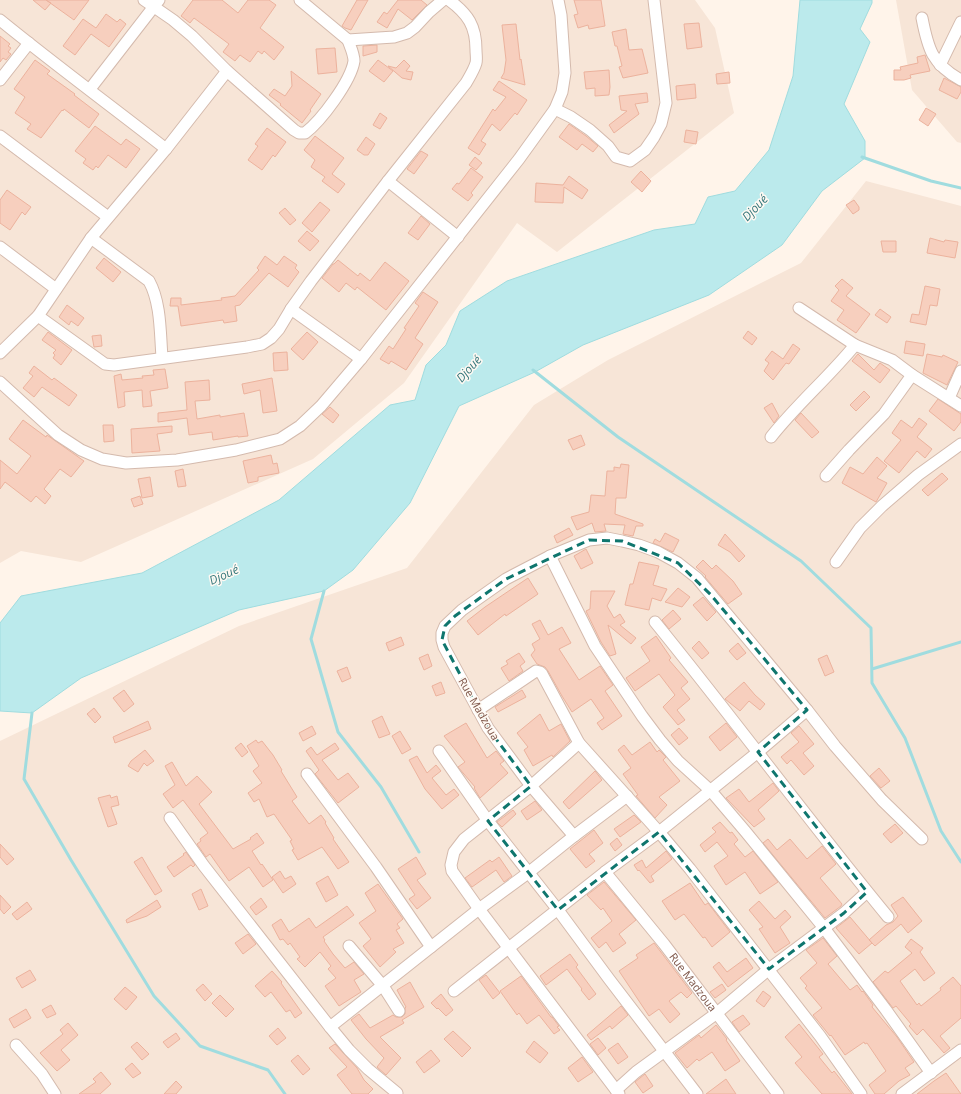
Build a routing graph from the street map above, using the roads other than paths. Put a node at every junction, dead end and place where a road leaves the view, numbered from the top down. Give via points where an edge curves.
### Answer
1 (144, 0) edge
2 (300, 0) edge
3 (443, 0) edge
4 (449, 0) edge
5 (558, 0) edge
6 (654, 0) edge
7 (156, 3) edge
8 (922, 18) dead end
9 (0, 20) edge
10 (961, 22) edge
11 (348, 40) junction
12 (29, 43) junction
13 (940, 65) junction
14 (227, 71) junction
15 (0, 80) edge
16 (961, 80) edge
17 (90, 89) junction
18 (555, 108) junction
19 (0, 136) edge
20 (166, 149) junction
21 (388, 181) junction
22 (108, 217) junction
23 (458, 237) junction
24 (92, 238) junction
25 (0, 247) edge
26 (56, 289) junction
27 (798, 308) dead end
28 (291, 309) junction
29 (38, 316) junction
30 (856, 345) junction
31 (0, 353) edge
32 (162, 357) junction
33 (361, 359) junction
34 (961, 371) edge
35 (912, 375) junction
36 (0, 382) edge
37 (949, 398) junction
38 (961, 406) edge
39 (772, 437) dead end
40 (961, 444) edge
41 (826, 476) dead end
42 (550, 556) junction
43 (836, 562) dead end
44 (655, 622) dead end
45 (478, 710) junction
46 (807, 710) junction
47 (579, 743) junction
48 (440, 751) dead end
49 (758, 752) junction
50 (307, 774) dead end
51 (531, 786) junction
52 (711, 791) junction
53 (627, 796) junction
54 (170, 818) dead end
55 (488, 821) junction
56 (659, 832) junction
57 (574, 836) junction
58 (922, 839) dead end
59 (605, 872) junction
60 (528, 873) junction
61 (867, 892) junction
62 (479, 909) junction
63 (558, 910) junction
64 (888, 917) dead end
65 (824, 928) junction
66 (349, 946) dead end
67 (431, 947) junction
68 (510, 948) junction
69 (769, 969) junction
70 (383, 986) junction
71 (454, 991) dead end
72 (399, 1011) dead end
73 (717, 1013) junction
74 (330, 1027) junction
75 (16, 1045) dead end
76 (961, 1050) edge
77 (665, 1052) junction
78 (931, 1073) junction
79 (618, 1092) edge
80 (397, 1093) edge
81 (54, 1094) edge
82 (698, 1094) edge
83 (778, 1094) edge
84 (861, 1094) edge
85 (902, 1094) edge

1 - 7 street
2 - 11 street
3 - 11 street via 407,33 394,38
4 - 21 street via 469,19 476,38 476,62 466,83
5 - 18 street via 566,73
6 - 18 street via 666,103 661,124 645,150 630,161 616,157 590,130
7 - 14 street
7 - 17 street
8 - 13 street via 927,43
9 - 12 street
10 - 13 street
11 - 14 street via 354,59 346,84 316,123 305,133 294,130
12 - 15 street
12 - 17 street
13 - 16 street
14 - 20 street
17 - 20 street
18 - 23 street
19 - 22 street
20 - 22 street
21 - 23 street
21 - 28 street
22 - 24 street
23 - 33 street
24 - 26 street
24 - 32 street via 149,281 159,314
25 - 26 street
26 - 29 street
27 - 30 street
28 - 32 street via 272,338 262,344
28 - 33 street
29 - 31 street
29 - 32 street via 105,364
30 - 35 street via 892,360
30 - 39 street
33 - 36 street via 321,406 300,426 280,438 236,450 169,460 126,463 102,459 81,450 58,435
34 - 37 street
35 - 37 street
35 - 41 street via 884,414
37 - 38 street
40 - 43 street via 918,475 882,506 860,528
42 - 45 street, Rue Madzoua via 506,579 462,610 442,632 444,647
42 - 46 street via 589,540 607,538 622,540 658,552 678,563 702,584
42 - 52 street via 595,646 642,716 678,761
44 - 49 street
45 - 47 street via 536,671 540,672
45 - 51 street, Rue Madzoua via 488,728
46 - 49 street
46 - 58 street via 882,800
47 - 51 street
47 - 53 street
48 - 55 street
49 - 52 street
49 - 61 street
50 - 67 street
51 - 55 street
51 - 57 street, Rue Madzoua
52 - 56 street
52 - 65 street
53 - 56 street
53 - 57 street
54 - 74 street via 204,866
55 - 60 street
55 - 62 street via 464,839 454,852 451,865 452,871
56 - 59 street
56 - 69 street
57 - 60 street
59 - 63 street
59 - 73 street, Rue Madzoua
60 - 62 street
60 - 63 street
61 - 64 street
61 - 65 street via 844,914
62 - 67 street
62 - 68 street
63 - 68 street
63 - 77 street
65 - 69 street
65 - 78 street
66 - 70 street
67 - 70 street
68 - 71 street
68 - 79 street
69 - 73 street
69 - 84 street
70 - 72 street
70 - 74 street
73 - 77 street
73 - 83 street, Rue Madzoua
74 - 80 street via 368,1069
75 - 81 street via 42,1074
76 - 78 street
77 - 79 street via 636,1072
77 - 82 street
78 - 85 street

